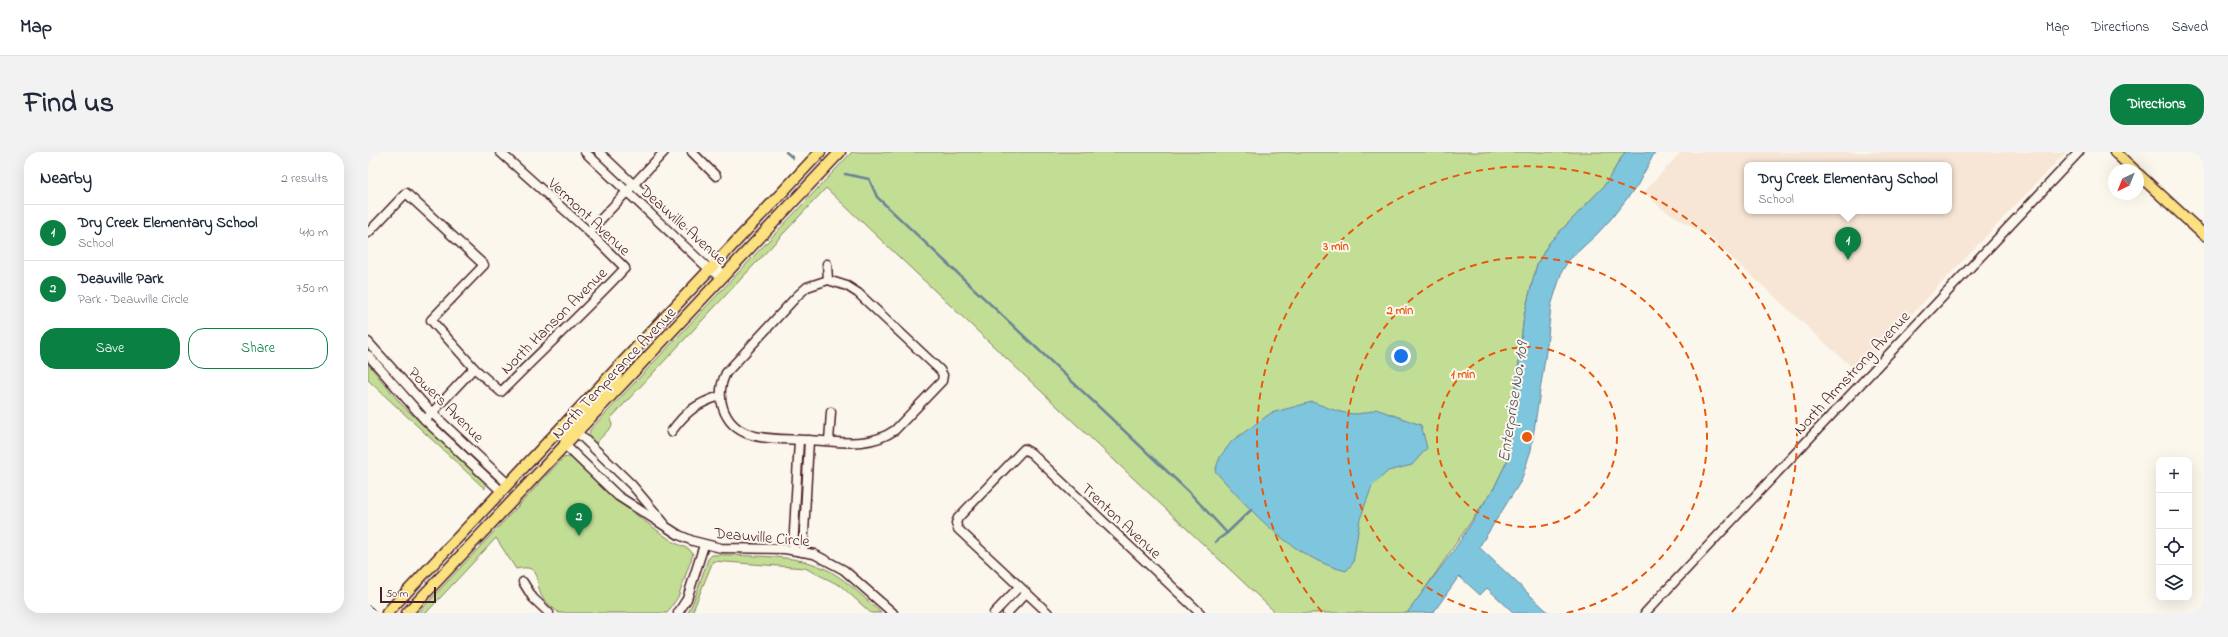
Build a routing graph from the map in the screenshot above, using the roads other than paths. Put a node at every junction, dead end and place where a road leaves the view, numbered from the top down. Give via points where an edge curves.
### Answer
1 (500, 152) edge
2 (585, 152) edge
3 (599, 152) edge
4 (664, 152) edge
5 (692, 152) edge
6 (820, 152) edge
7 (840, 152) edge
8 (2079, 152) edge
9 (2115, 152) edge
10 (2128, 164) edge
11 (716, 176) dead end
12 (2144, 180) edge
13 (634, 185) junction
14 (627, 192) junction
15 (589, 232) junction
16 (368, 233) edge
17 (2204, 236) edge
18 (827, 264) dead end
19 (713, 266) junction
20 (625, 268) joint
21 (723, 277) junction
22 (828, 280) junction
23 (368, 342) edge
24 (368, 355) edge
25 (629, 356) junction
26 (474, 368) junction
27 (720, 396) junction
28 (831, 412) dead end
29 (432, 413) junction
30 (425, 420) junction
31 (577, 432) junction
32 (671, 432) dead end
33 (799, 440) junction
34 (809, 440) junction
35 (829, 441) junction
36 (565, 445) junction
37 (505, 488) junction
38 (667, 527) junction
39 (704, 545) junction
40 (793, 550) junction
41 (803, 552) junction
42 (523, 582) dead end
43 (1019, 587) junction
44 (1026, 593) junction
45 (387, 613) edge
46 (406, 613) edge
47 (549, 613) edge
48 (678, 613) edge
49 (893, 613) edge
50 (994, 613) edge
51 (1007, 613) edge
52 (1048, 613) edge
53 (1200, 613) edge
54 (1645, 613) edge

1 - 15 street, Vermont Avenue
2 - 14 street, Deauville Avenue
3 - 13 street, Deauville Avenue
4 - 13 street
5 - 11 street
6 - 19 main road, North Temperance Avenue
7 - 21 main road, North Temperance Avenue
8 - 54 street, North Armstrong Avenue
9 - 10 main road
12 - 17 main road
13 - 14 street
13 - 19 street, Deauville Avenue
14 - 15 street
14 - 19 street, Deauville Avenue
15 - 20 street, Vermont Avenue
16 - 26 street via 406,193 484,265 431,320
18 - 22 street
19 - 21 street, Deauville Avenue
19 - 25 main road, North Temperance Avenue
20 - 26 street, North Hanson Avenue via 578,318 555,337 500,392
21 - 31 main road, North Temperance Avenue
22 - 27 street via 812,285 797,296 731,365 722,380
22 - 35 street via 848,286 858,293 943,375 942,381 895,430 876,440 859,444
23 - 29 street, Powers Avenue
24 - 30 street, Powers Avenue
25 - 36 main road via 610,386 566,432
25 - 37 main road, North Temperance Avenue
26 - 29 street, North Hanson Avenue
27 - 32 street via 702,402 688,411
27 - 33 street via 726,416 741,432 761,438
28 - 35 street
29 - 30 street, North Hanson Avenue
29 - 37 street, Powers Avenue
30 - 37 street, Powers Avenue
31 - 36 main road, North Temperance Avenue
31 - 38 street, Deauville Circle via 632,485
33 - 34 street
33 - 40 street
34 - 35 street
34 - 41 street
36 - 38 street, Deauville Circle via 618,496
36 - 46 main road, North Temperance Avenue
37 - 45 main road, North Temperance Avenue
38 - 39 street, Deauville Circle
39 - 40 street, Deauville Circle via 721,548
39 - 48 street, Deauville Circle via 687,599
40 - 41 street, Deauville Circle
41 - 49 street, Deauville Circle via 830,561 844,570
42 - 47 street via 533,598
43 - 44 street
43 - 50 street
43 - 53 street, Trenton Avenue via 958,529 956,523 1024,449
44 - 51 street
44 - 52 street

